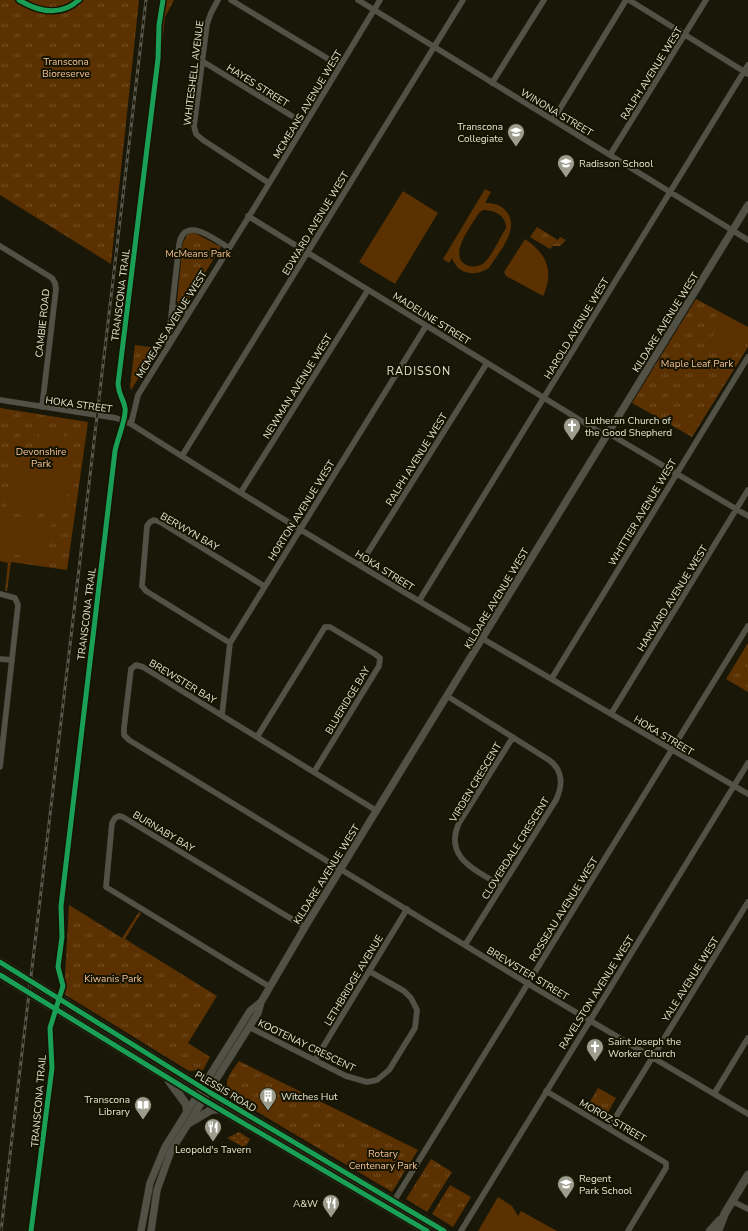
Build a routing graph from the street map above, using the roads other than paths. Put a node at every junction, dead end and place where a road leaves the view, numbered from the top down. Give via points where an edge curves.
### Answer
1 (218, 0) edge
2 (231, 0) edge
3 (358, 0) edge
4 (380, 0) edge
5 (463, 0) edge
6 (544, 0) edge
7 (626, 0) edge
8 (629, 0) edge
9 (706, 0) edge
10 (374, 10) junction
11 (686, 35) junction
12 (434, 47) junction
13 (202, 61) junction
14 (748, 65) edge
15 (340, 66) junction
16 (746, 73) edge
17 (492, 83) junction
18 (554, 120) junction
19 (305, 124) junction
20 (610, 155) junction
21 (269, 183) junction
22 (669, 192) junction
23 (748, 205) edge
24 (248, 216) junction
25 (732, 231) junction
26 (748, 240) edge
27 (0, 246) edge
28 (229, 248) junction
29 (308, 252) junction
30 (368, 290) junction
31 (172, 306) junction
32 (188, 313) junction
33 (426, 326) junction
34 (168, 346) junction
35 (748, 357) edge
36 (487, 363) junction
37 (544, 398) junction
38 (0, 400) edge
39 (42, 408) junction
40 (131, 424) junction
41 (607, 435) junction
42 (182, 456) junction
43 (675, 474) junction
44 (748, 490) edge
45 (241, 492) junction
46 (737, 509) junction
47 (748, 516) edge
48 (300, 528) junction
49 (360, 565) junction
50 (264, 586) junction
51 (0, 594) edge
52 (419, 601) junction
53 (748, 626) edge
54 (482, 639) junction
55 (230, 642) junction
56 (0, 659) edge
57 (12, 660) junction
58 (552, 678) junction
59 (447, 696) junction
60 (611, 714) junction
61 (222, 715) junction
62 (2, 724) edge
63 (257, 737) junction
64 (513, 737) junction
65 (672, 750) junction
66 (748, 763) edge
67 (0, 767) edge
68 (314, 772) junction
69 (734, 786) junction
70 (748, 794) edge
71 (376, 811) junction
72 (341, 869) junction
73 (502, 886) junction
74 (748, 902) edge
75 (407, 909) junction
76 (305, 927) junction
77 (465, 945) junction
78 (0, 962) edge
79 (370, 971) junction
80 (0, 975) edge
81 (527, 984) junction
82 (270, 987) junction
83 (261, 1002) junction
84 (590, 1020) junction
85 (249, 1027) junction
86 (748, 1038) edge
87 (652, 1057) junction
88 (315, 1060) junction
89 (167, 1077) junction
90 (206, 1090) junction
91 (546, 1091) junction
92 (714, 1094) junction
93 (200, 1098) junction
94 (220, 1109) junction
95 (188, 1110) junction
96 (748, 1114) edge
97 (189, 1123) junction
98 (609, 1128) junction
99 (748, 1176) edge
100 (394, 1201) junction
101 (732, 1201) junction
102 (748, 1209) edge
103 (725, 1213) junction
104 (141, 1231) edge
105 (151, 1231) edge
106 (427, 1231) edge
107 (444, 1231) edge
108 (461, 1231) edge
109 (628, 1231) edge
110 (710, 1231) edge
111 (718, 1231) edge

1 - 13 street, WHITESHELL AVENUE via 207,24
2 - 15 street
3 - 10 street, WINONA STREET
4 - 10 street, MCMEANS AVENUE WEST
5 - 12 street, EDWARD AVENUE WEST
6 - 17 street
7 - 18 street
8 - 11 street
9 - 11 street, RALPH AVENUE WEST
10 - 12 street, WINONA STREET
10 - 15 street, MCMEANS AVENUE WEST
11 - 16 street
11 - 20 street, RALPH AVENUE WEST
12 - 17 street, WINONA STREET
12 - 29 street, EDWARD AVENUE WEST
13 - 19 street, HAYES STREET
13 - 21 street, WHITESHELL AVENUE via 194,126 196,134
14 - 16 street, HAROLD AVENUE WEST
15 - 19 street, MCMEANS AVENUE WEST
16 - 22 street, HAROLD AVENUE WEST
17 - 18 street, WINONA STREET
18 - 20 street, WINONA STREET
19 - 21 street, MCMEANS AVENUE WEST
20 - 22 street, WINONA STREET
21 - 24 street, MCMEANS AVENUE WEST
22 - 25 street, WINONA STREET
22 - 37 street, HAROLD AVENUE WEST
23 - 25 street, KILDARE AVENUE WEST
24 - 28 street, MCMEANS AVENUE WEST
24 - 29 street, MADELINE STREET
25 - 26 street, WINONA STREET
25 - 41 street, KILDARE AVENUE WEST
27 - 39 street, CAMBIE ROAD via 52,278 55,283
28 - 31 street via 197,229 183,234 179,245
28 - 32 street, MCMEANS AVENUE WEST
29 - 30 street, MADELINE STREET
29 - 42 street, EDWARD AVENUE WEST
30 - 33 street, MADELINE STREET
30 - 45 street, NEWMAN AVENUE WEST
31 - 32 street
31 - 34 street
32 - 34 street, MCMEANS AVENUE WEST
33 - 36 street, MADELINE STREET
33 - 48 street, HORTON AVENUE WEST
34 - 40 street, MCMEANS AVENUE WEST via 138,394
35 - 43 street, WHITTIER AVENUE WEST
36 - 37 street, MADELINE STREET
36 - 49 street, RALPH AVENUE WEST
37 - 41 street, MADELINE STREET
37 - 52 street, HAROLD AVENUE WEST
38 - 39 street, HOKA STREET
39 - 40 street, HOKA STREET via 116,418
40 - 42 street, HOKA STREET
41 - 43 street, MADELINE STREET
41 - 54 street, KILDARE AVENUE WEST
42 - 45 street, HOKA STREET
43 - 46 street, MADELINE STREET
43 - 58 street, WHITTIER AVENUE WEST
44 - 46 street, HARVARD AVENUE WEST
45 - 48 street, HOKA STREET
46 - 47 street, MADELINE STREET
46 - 60 street, HARVARD AVENUE WEST
48 - 49 street, HOKA STREET
48 - 50 street, HORTON AVENUE WEST
49 - 52 street, HOKA STREET
50 - 55 street, HORTON AVENUE WEST
50 - 55 street, BERWYN BAY via 160,522 154,520 147,526 142,586 146,591
51 - 57 street via 12,596 18,601
52 - 54 street, HOKA STREET
53 - 65 street, ROSSEAU AVENUE WEST
54 - 58 street, HOKA STREET
54 - 59 street, KILDARE AVENUE WEST
55 - 61 street, HORTON AVENUE WEST
56 - 57 street
57 - 62 street
58 - 60 street, HOKA STREET
59 - 64 street, CLOVERDALE CRESCENT
59 - 71 street, KILDARE AVENUE WEST
60 - 65 street, HOKA STREET
61 - 63 street, BREWSTER BAY
61 - 72 street, BREWSTER BAY via 143,667 136,665 131,669 124,728 124,735 129,740
62 - 67 street
63 - 68 street, BREWSTER BAY
63 - 68 street, BLUERIDGE BAY via 325,627 330,627 375,654 380,658 379,666
64 - 73 street, VIRDEN CRESCENT via 459,823 454,841 465,862
64 - 73 street, CLOVERDALE CRESCENT via 554,764 561,781 556,800
65 - 69 street, HOKA STREET
65 - 81 street, ROSSEAU AVENUE WEST
66 - 69 street, RAVELSTON AVENUE WEST
68 - 71 street, BREWSTER BAY
69 - 70 street, HOKA STREET
69 - 84 street, RAVELSTON AVENUE WEST
71 - 72 street, KILDARE AVENUE WEST
72 - 75 street, BREWSTER STREET
72 - 76 street, KILDARE AVENUE WEST
73 - 77 street, CLOVERDALE CRESCENT
74 - 87 street, YALE AVENUE WEST
75 - 77 street, BREWSTER STREET
75 - 79 street, LETHBRIDGE AVENUE
76 - 82 street, KILDARE AVENUE WEST
76 - 82 street, BURNABY BAY via 123,817 114,818 106,887
77 - 81 street, BREWSTER STREET
78 - 90 main road, PLESSIS ROAD
79 - 88 street, LETHBRIDGE AVENUE
79 - 88 street, KOOTENAY CRESCENT via 404,991 417,1010 415,1028 394,1062 384,1076 367,1082 346,1076
80 - 89 main road, PLESSIS ROAD
81 - 84 street, BREWSTER STREET
81 - 100 street, ROSSEAU AVENUE WEST
82 - 83 street, KILDARE AVENUE WEST
83 - 85 street, KILDARE AVENUE WEST via 258,1013
83 - 90 street, KILDARE AVENUE WEST via 250,1011
84 - 87 street, BREWSTER STREET
84 - 91 street, RAVELSTON AVENUE WEST
85 - 88 street, KOOTENAY CRESCENT
85 - 90 street, KILDARE AVENUE WEST
86 - 92 street
87 - 92 street, BREWSTER STREET
87 - 98 street, YALE AVENUE WEST
89 - 93 main road, PLESSIS ROAD
89 - 95 main road
90 - 93 street
90 - 100 main road, PLESSIS ROAD
91 - 98 street, MOROZ STREET
91 - 108 street, RAVELSTON AVENUE WEST
92 - 96 street, BREWSTER STREET
93 - 94 main road, PLESSIS ROAD
93 - 95 street
93 - 97 street
94 - 97 main road via 211,1110
94 - 106 main road, PLESSIS ROAD
95 - 104 street via 165,1147 154,1172 145,1203
97 - 105 street via 171,1152 162,1174
98 - 109 street, MOROZ STREET via 663,1160 666,1168
99 - 101 main road
100 - 107 main road, PLESSIS ROAD
101 - 102 street
101 - 103 main road
103 - 110 main road
103 - 111 main road

